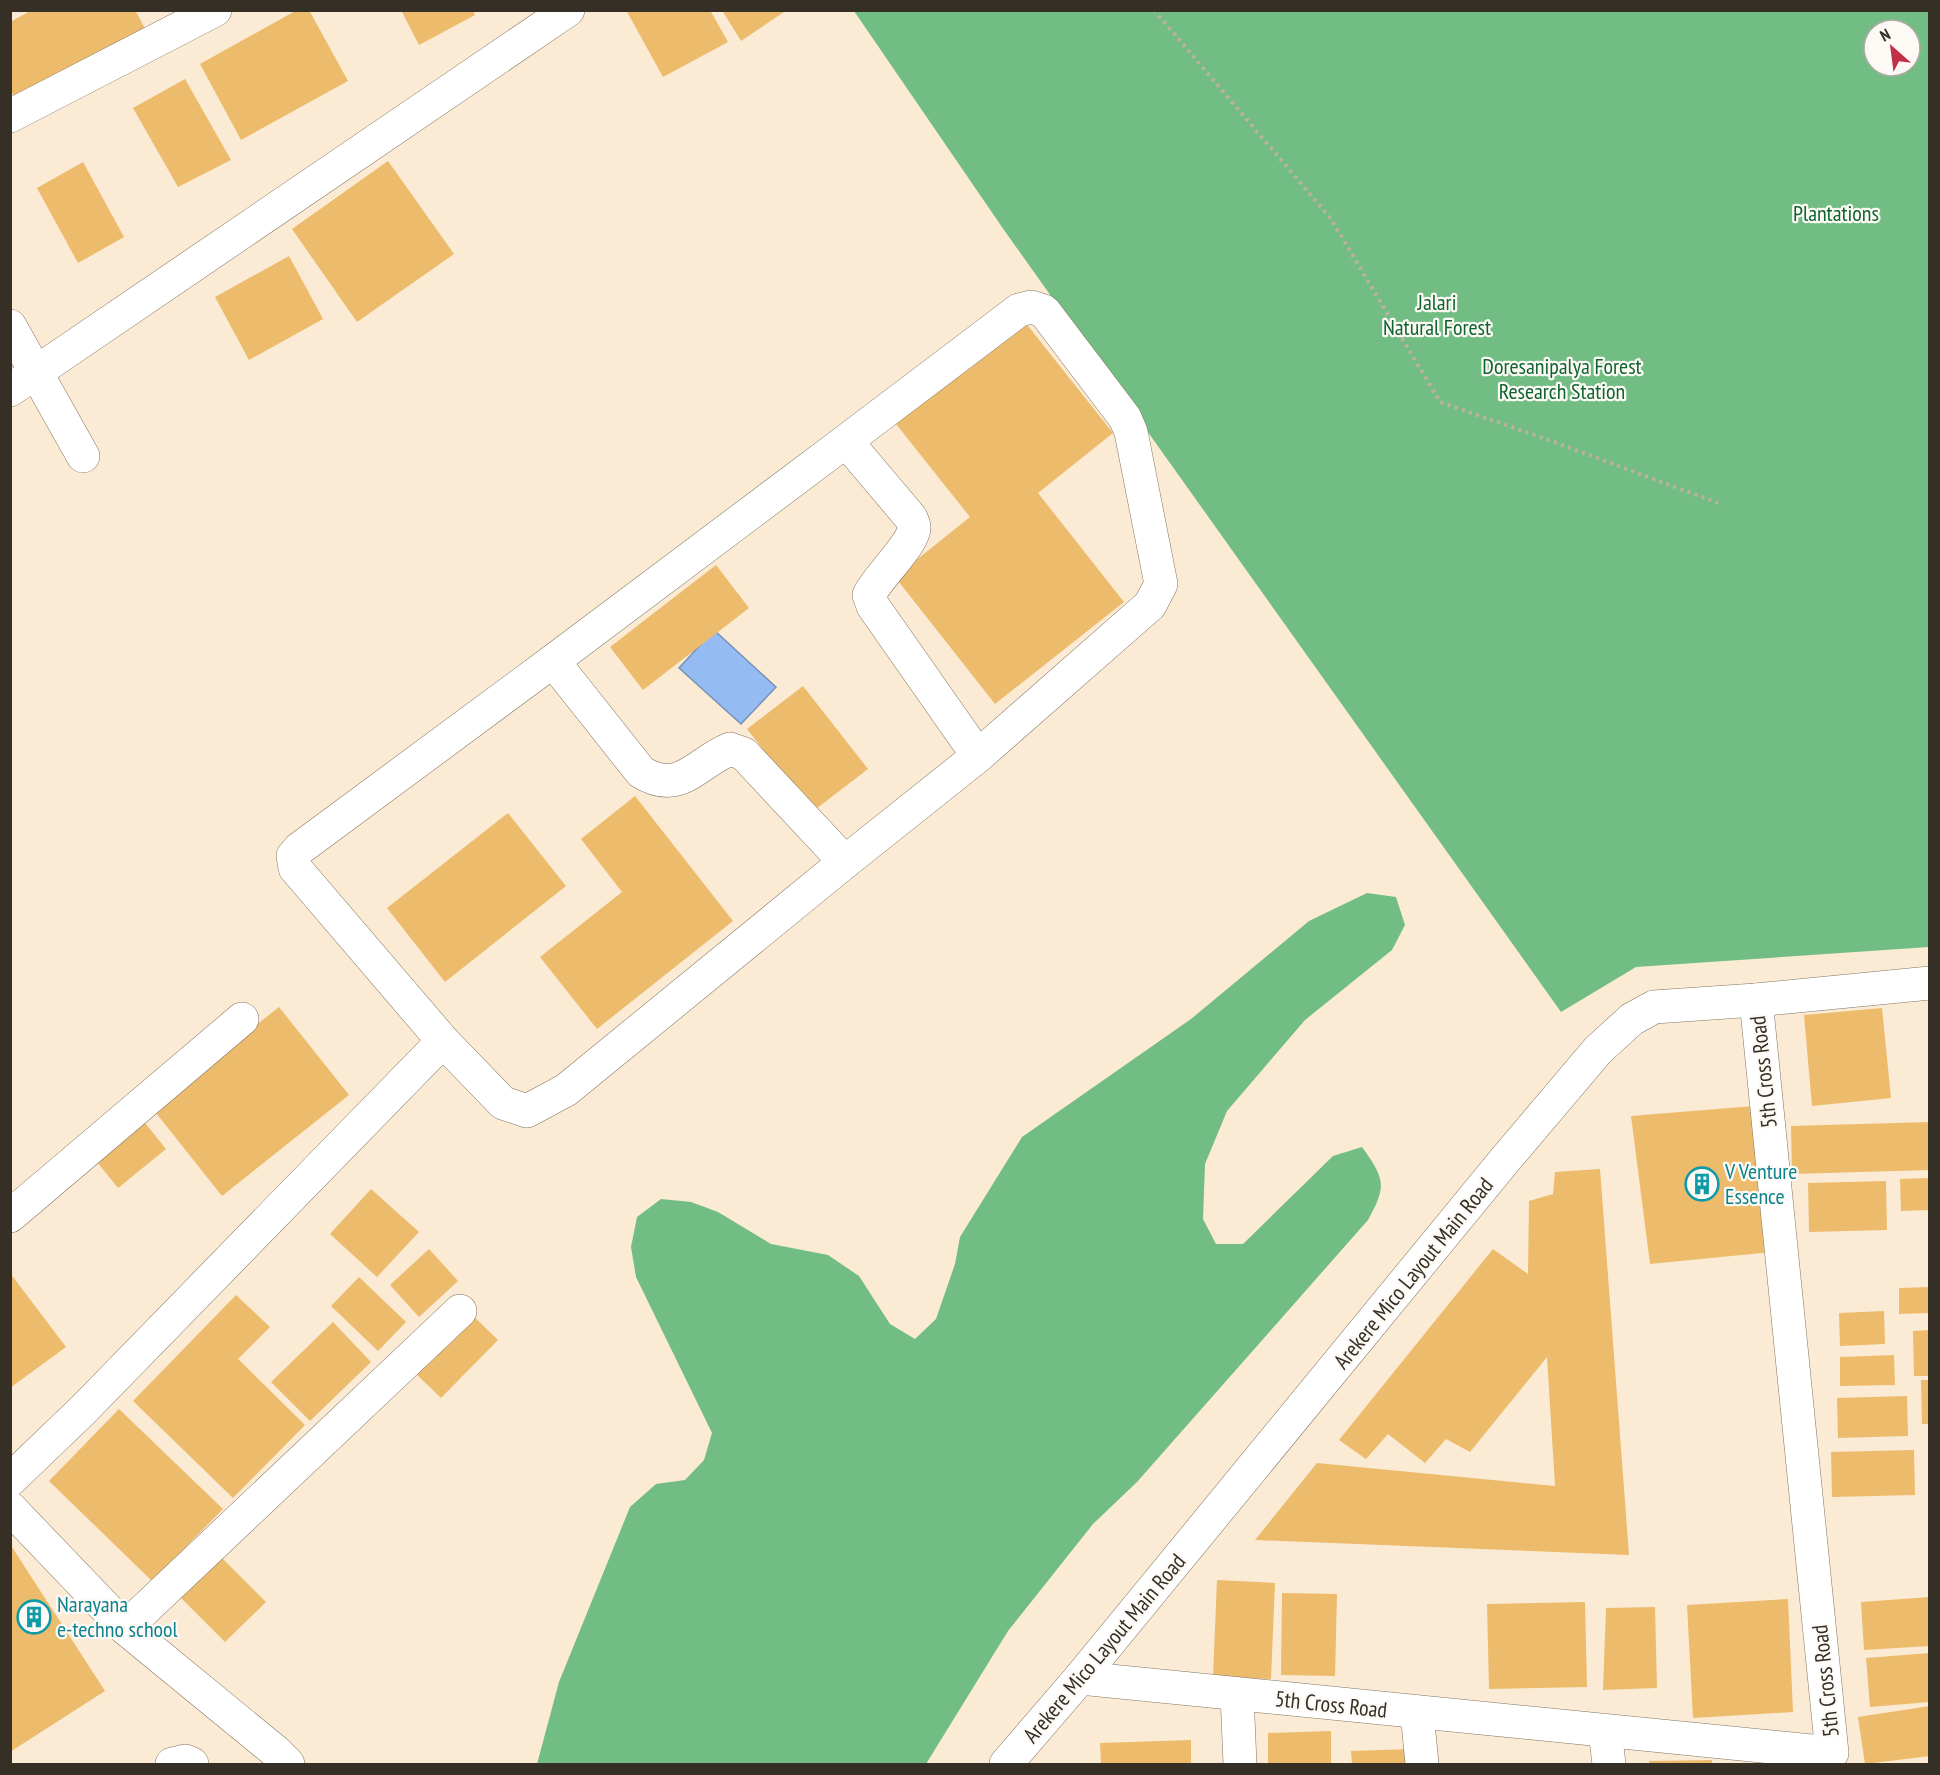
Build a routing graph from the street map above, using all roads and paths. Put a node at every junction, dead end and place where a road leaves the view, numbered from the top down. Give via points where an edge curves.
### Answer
1 (215, 10) edge
2 (568, 10) edge
3 (1154, 10) edge
4 (10, 116) edge
5 (10, 326) edge
6 (36, 371) junction
7 (10, 390) edge
8 (846, 441) junction
9 (83, 456) dead end
10 (1718, 503) dead end
11 (553, 661) junction
12 (978, 756) junction
13 (845, 862) junction
14 (1929, 983) edge
15 (1756, 1000) junction
16 (242, 1019) dead end
17 (443, 1041) junction
18 (10, 1216) edge
19 (460, 1311) dead end
20 (10, 1480) edge
21 (10, 1508) edge
22 (125, 1628) junction
23 (1080, 1678) junction
24 (1237, 1694) junction
25 (1417, 1712) junction
26 (1605, 1731) junction
27 (1833, 1759) edge
28 (172, 1764) edge
29 (192, 1764) edge
30 (288, 1764) edge
31 (1006, 1764) edge
32 (1240, 1764) edge
33 (1422, 1764) edge
34 (1609, 1764) edge

1 - 4 street
2 - 6 street
3 - 10 path via 1332,219 1440,402
5 - 6 street
6 - 7 street
6 - 9 street
8 - 11 street
8 - 12 street via 911,518 915,529 911,540 874,585 869,595 873,606
8 - 12 street via 1019,310 1031,307 1044,311 1125,418 1131,432 1161,584 1150,605
11 - 13 street via 641,772 666,783 683,778 730,749 744,754
11 - 17 street via 293,856 295,867
12 - 13 street
13 - 17 street via 566,1090 526,1111 503,1103
14 - 15 street, Arekere Mico Layout Main Road
15 - 23 street, Arekere Mico Layout Main Road via 1654,1006 1632,1019 1598,1050
15 - 27 street, 5th Cross Road
16 - 18 street
17 - 20 street
19 - 22 street
21 - 22 street
22 - 30 street
23 - 24 street, 5th Cross Road
23 - 31 street, Arekere Mico Layout Main Road
24 - 25 street, 5th Cross Road
24 - 32 street
25 - 26 street, 5th Cross Road
25 - 33 street
26 - 27 street, 5th Cross Road
26 - 34 street
28 - 29 street

